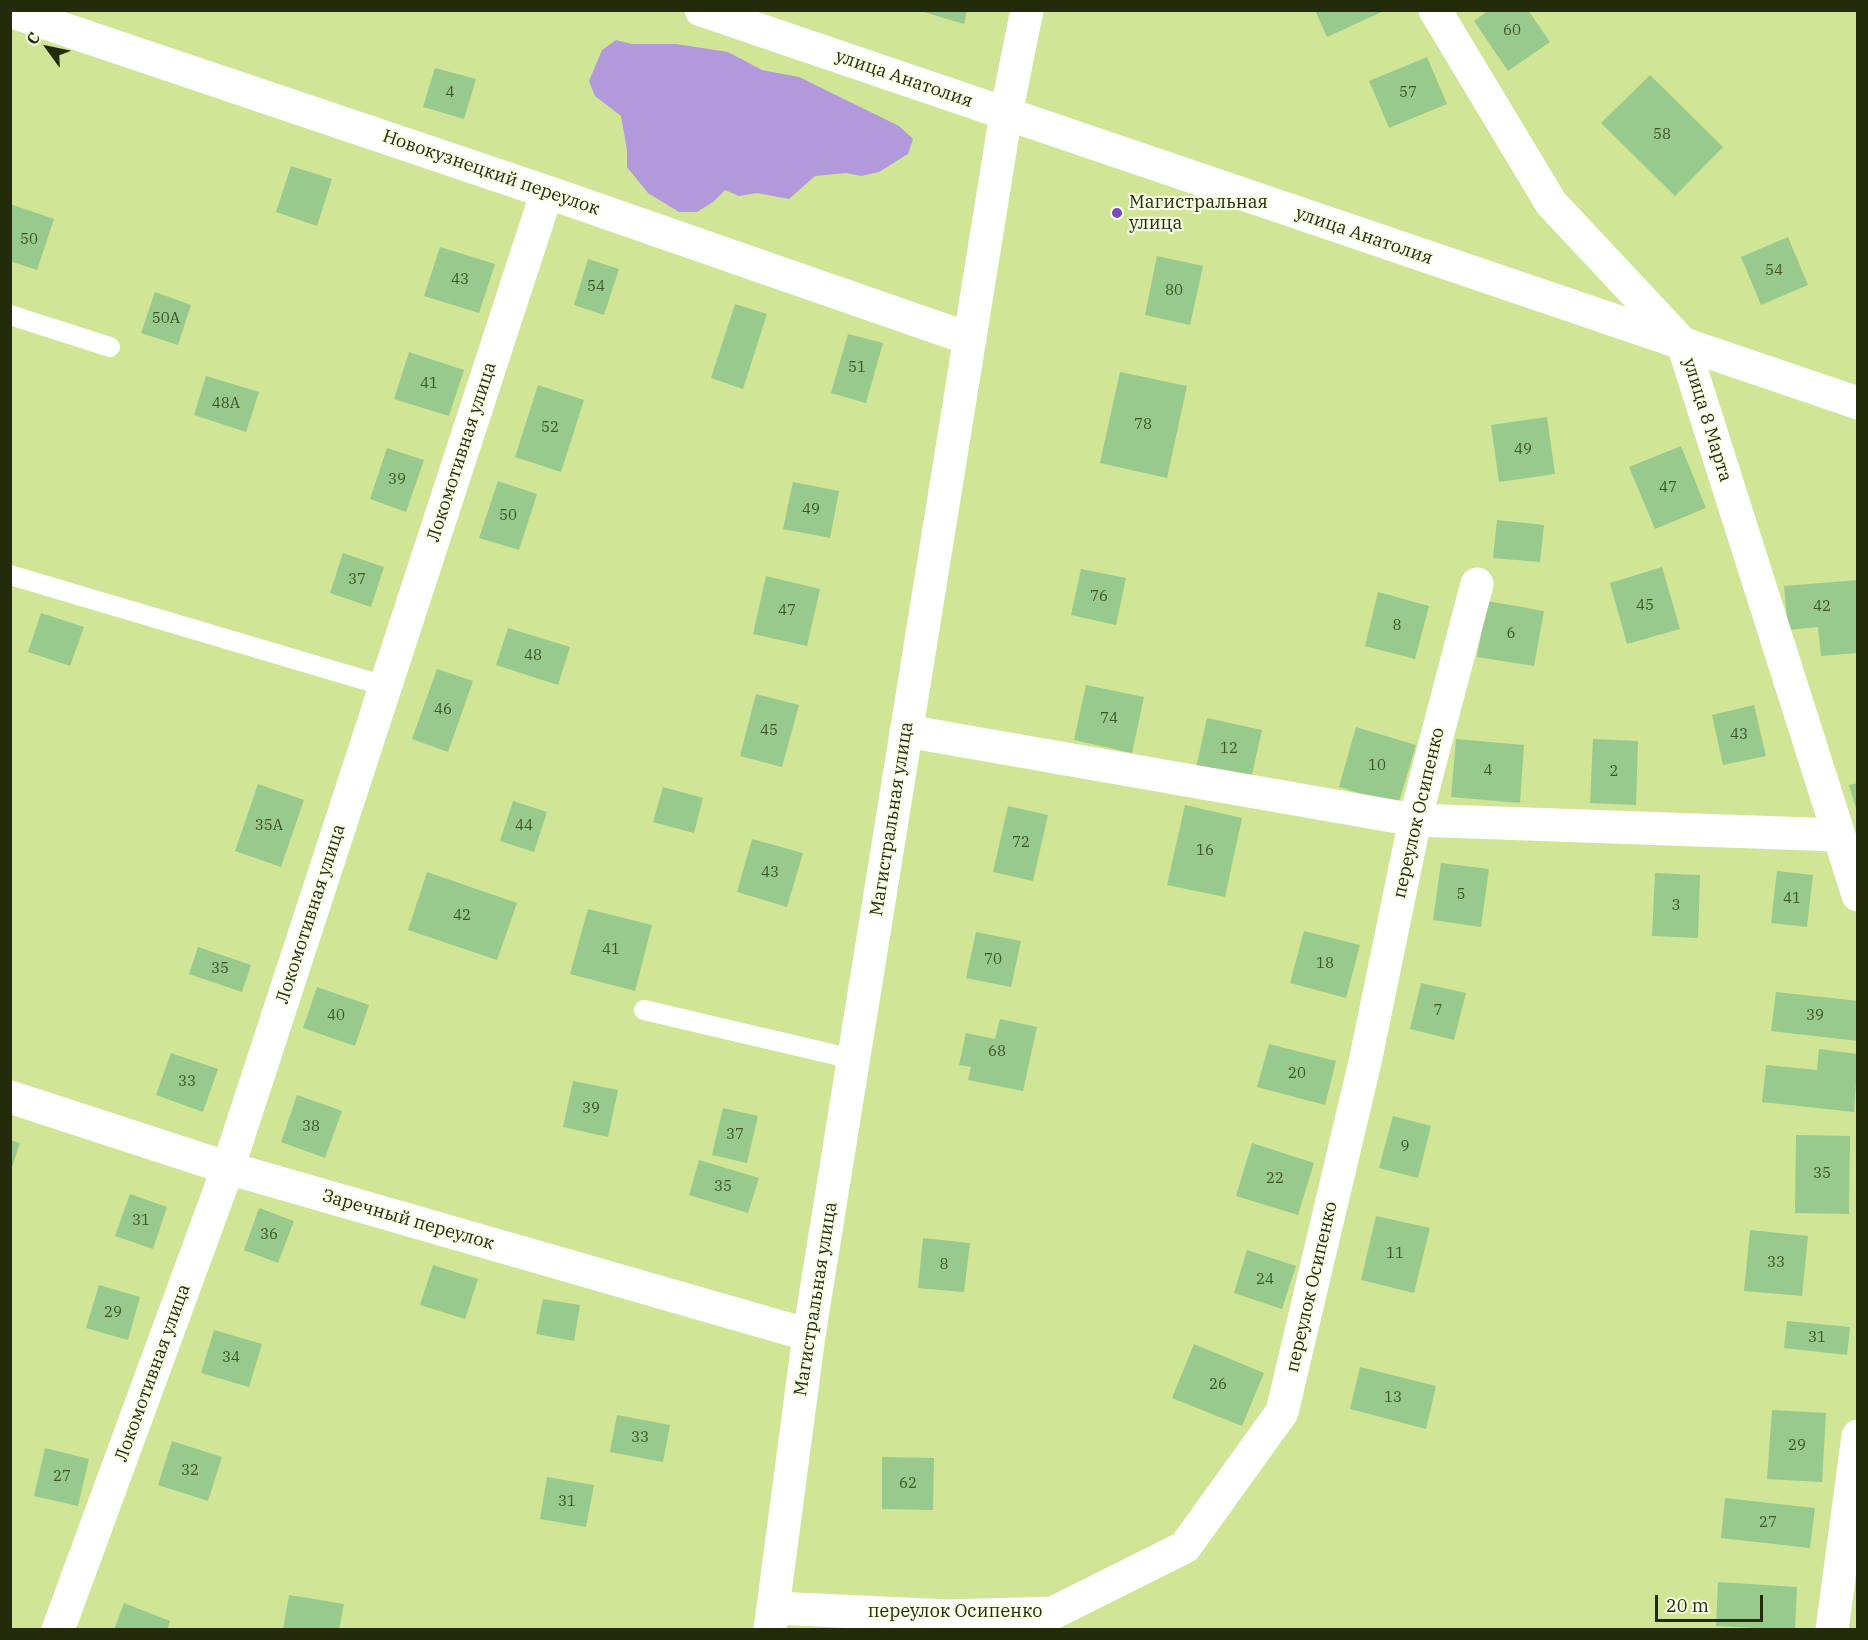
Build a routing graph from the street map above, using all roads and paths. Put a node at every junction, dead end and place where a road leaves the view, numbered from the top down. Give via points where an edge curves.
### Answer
1 (701, 10) edge
2 (1027, 10) edge
3 (1435, 10) edge
4 (15, 17) edge
5 (1006, 114) junction
6 (547, 192) junction
7 (10, 315) edge
8 (970, 339) junction
9 (1683, 344) junction
10 (110, 347) dead end
11 (1857, 403) edge
12 (10, 575) edge
13 (1477, 584) dead end
14 (386, 686) junction
15 (906, 731) junction
16 (1415, 820) junction
17 (1838, 835) junction
18 (1857, 895) edge
19 (644, 1010) dead end
20 (853, 1059) junction
21 (10, 1097) edge
22 (228, 1168) junction
23 (809, 1335) junction
24 (1857, 1436) edge
25 (772, 1619) edge
26 (58, 1629) edge
27 (1832, 1629) edge

1 - 5 street, улица Анатолия
2 - 5 street, Магистральная улица
3 - 9 street, улица 8 Марта via 1551,203
4 - 6 street, Новокузнецкий переулок
5 - 8 street, Магистральная улица
5 - 9 street, улица Анатолия
6 - 8 street, Новокузнецкий переулок
6 - 14 street, Локомотивная улица
7 - 10 lane
8 - 15 street, Магистральная улица
9 - 11 street, улица Анатолия
9 - 17 street, улица 8 Марта
12 - 14 lane
13 - 16 street, переулок Осипенко
14 - 22 street, Локомотивная улица
15 - 16 street
15 - 20 street, Магистральная улица
16 - 17 street
16 - 25 street, переулок Осипенко via 1365,1062 1282,1412 1185,1547 1053,1613
17 - 18 street, улица 8 Марта
19 - 20 lane
20 - 23 street, Магистральная улица
21 - 22 street, Заречный переулок
22 - 23 street, Заречный переулок
22 - 26 street, Локомотивная улица
23 - 25 street, Магистральная улица
24 - 27 street

